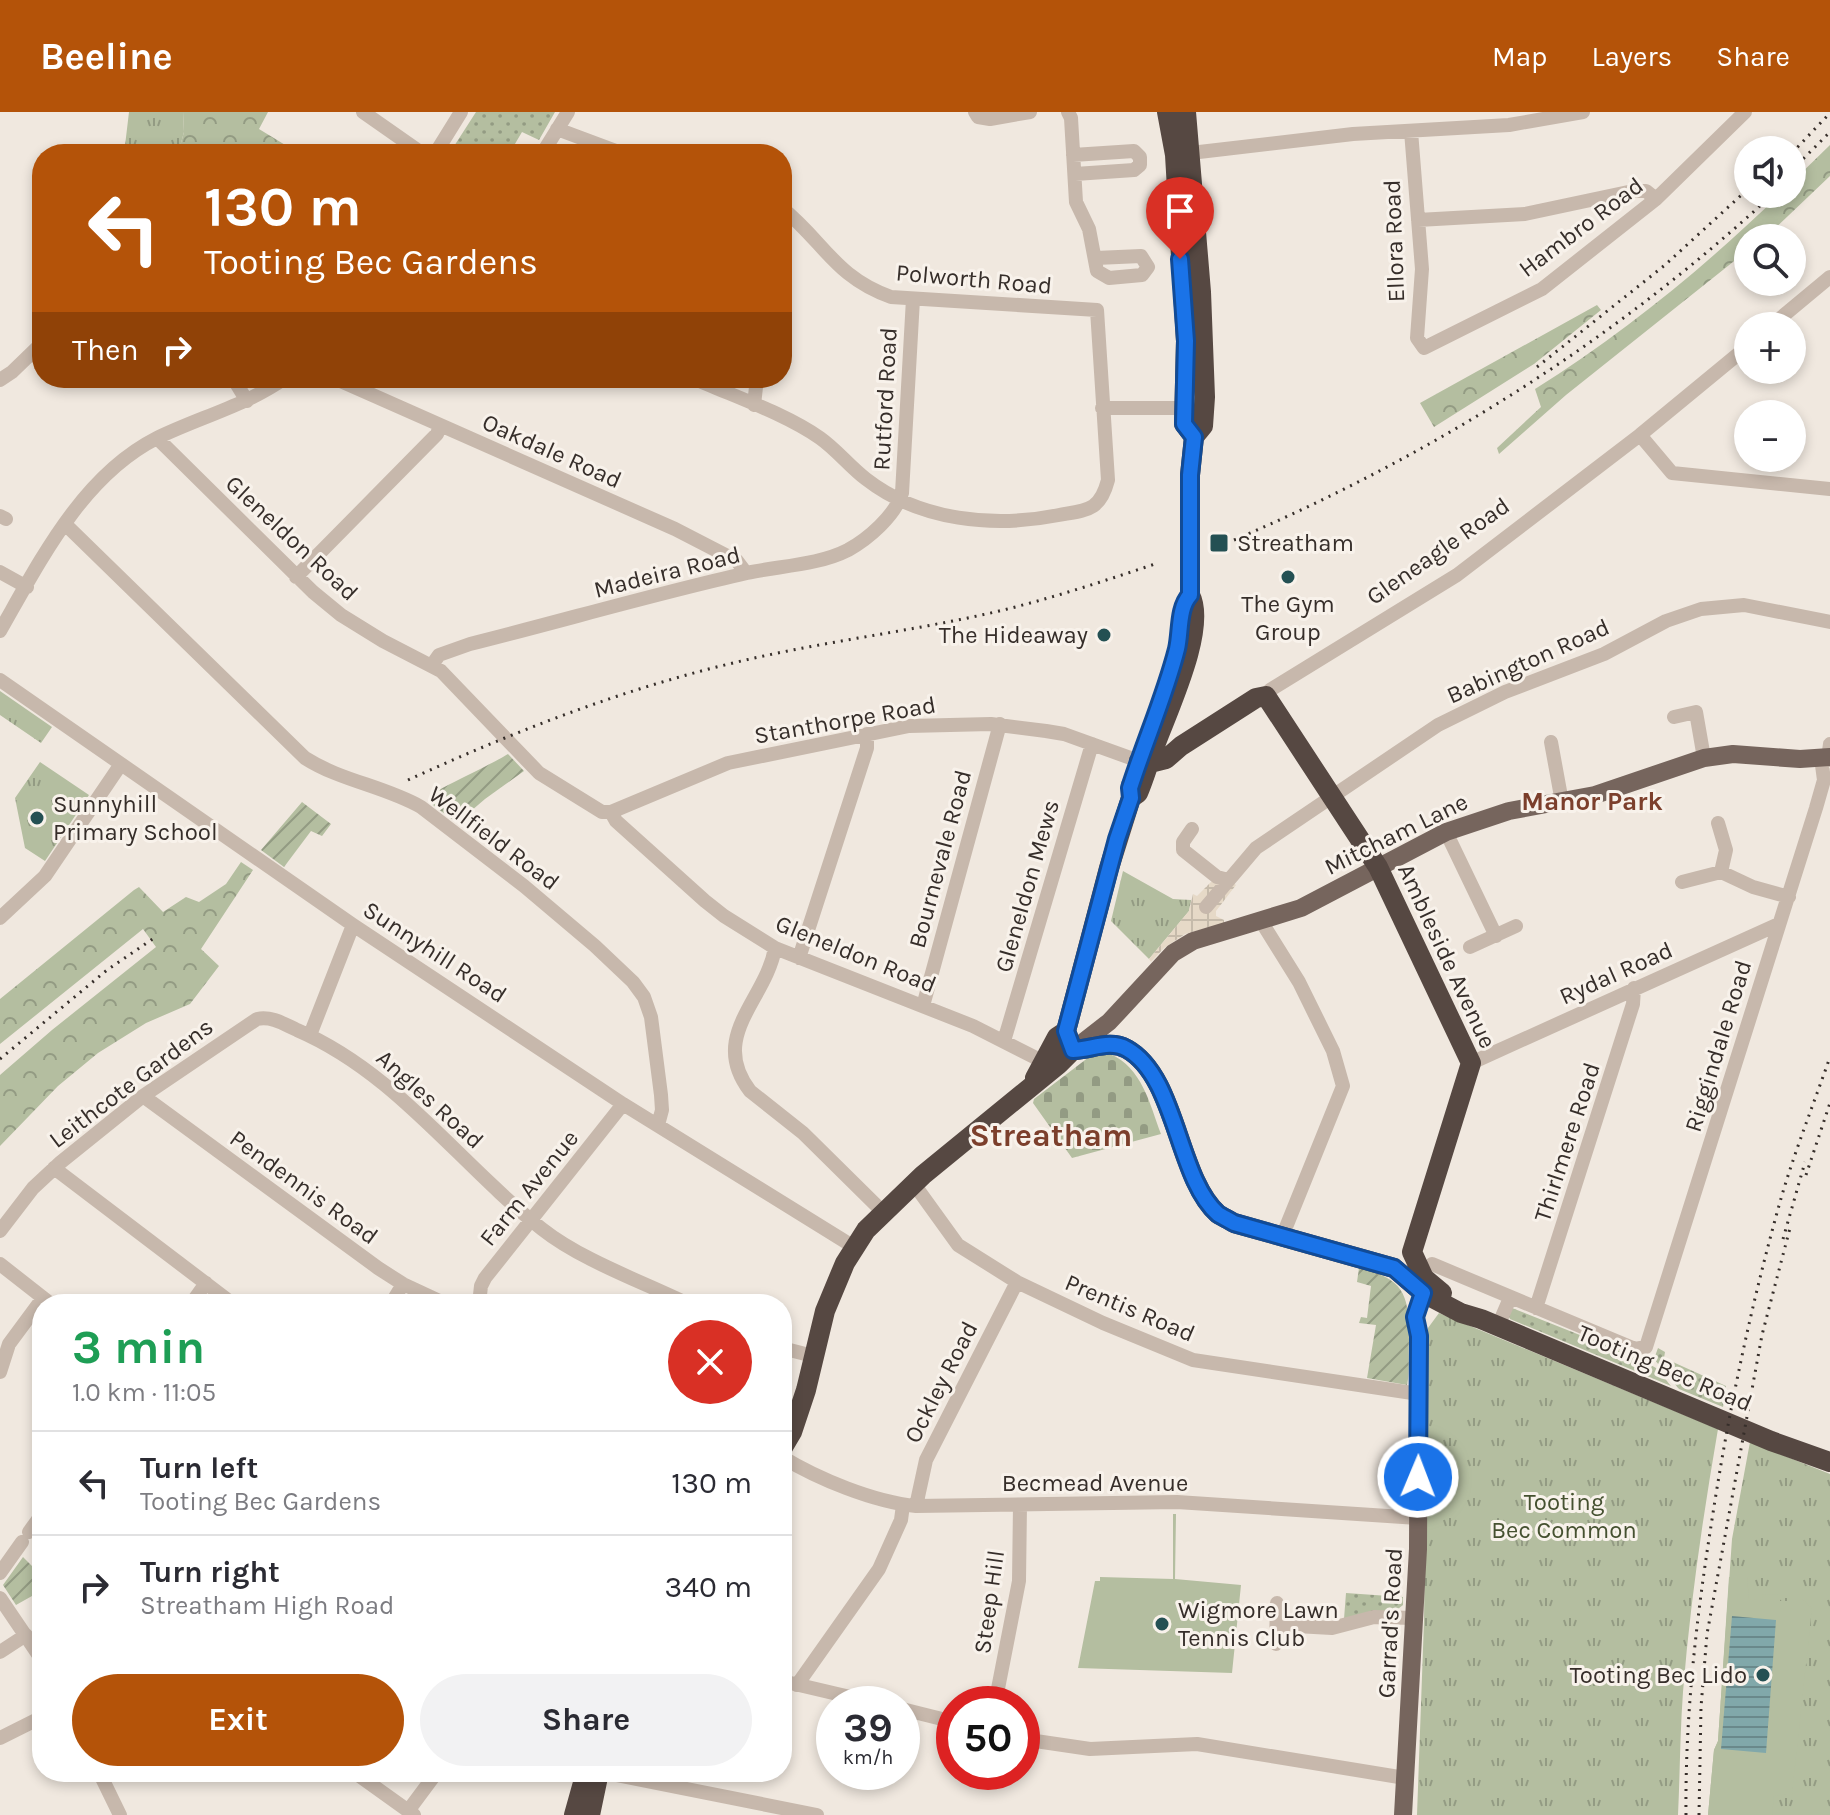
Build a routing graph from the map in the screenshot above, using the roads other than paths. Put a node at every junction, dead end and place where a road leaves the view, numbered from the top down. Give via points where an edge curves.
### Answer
1 (363, 112) edge
2 (461, 112) edge
3 (568, 112) edge
4 (975, 112) edge
5 (1030, 112) edge
6 (1068, 112) edge
7 (1167, 112) edge
8 (1186, 112) edge
9 (1583, 112) edge
10 (1745, 112) edge
11 (557, 129) junction
12 (1411, 131) junction
13 (409, 144) edge
14 (441, 144) edge
15 (548, 144) edge
16 (597, 144) edge
17 (1182, 154) junction
18 (1073, 155) junction
19 (1075, 174) junction
20 (1656, 199) junction
21 (792, 218) edge
22 (1418, 220) junction
23 (1096, 258) dead end
24 (1830, 277) edge
25 (913, 299) junction
26 (1788, 312) edge
27 (1424, 348) joint
28 (32, 353) edge
29 (1734, 358) edge
30 (0, 380) edge
31 (239, 388) edge
32 (268, 388) edge
33 (356, 388) edge
34 (716, 388) edge
35 (756, 388) edge
36 (247, 401) junction
37 (754, 405) junction
38 (1102, 408) junction
39 (1194, 411) junction
40 (440, 426) junction
41 (1640, 435) junction
42 (157, 438) junction
43 (1830, 489) edge
44 (900, 500) junction
45 (65, 524) junction
46 (0, 572) edge
47 (746, 573) junction
48 (296, 577) junction
49 (27, 587) junction
50 (1190, 595) junction
51 (1830, 622) edge
52 (0, 631) edge
53 (432, 665) junction
54 (0, 680) edge
55 (1266, 696) junction
56 (1674, 717) dead end
57 (1000, 724) junction
58 (1161, 730) junction
59 (867, 734) junction
60 (1551, 742) dead end
61 (1092, 744) junction
62 (1181, 746) junction
63 (1829, 753) edge
64 (1704, 758) junction
65 (1144, 762) junction
66 (121, 764) junction
67 (1329, 796) junction
68 (1562, 802) junction
69 (611, 812) junction
70 (1718, 823) dead end
71 (1192, 829) dead end
72 (1446, 832) junction
73 (1378, 867) junction
74 (1721, 872) junction
75 (1228, 880) junction
76 (1682, 882) dead end
77 (1789, 897) junction
78 (1206, 907) dead end
79 (0, 918) edge
80 (1261, 921) junction
81 (1779, 924) junction
82 (353, 925) junction
83 (1516, 926) dead end
84 (1496, 936) junction
85 (1470, 947) dead end
86 (775, 948) junction
87 (799, 958) junction
88 (1634, 988) junction
89 (923, 1006) junction
90 (1109, 1022) junction
91 (310, 1035) junction
92 (1069, 1040) junction
93 (1004, 1041) junction
94 (1127, 1049) junction
95 (1044, 1062) junction
96 (1471, 1063) junction
97 (1032, 1086) junction
98 (143, 1096) junction
99 (623, 1104) junction
100 (658, 1125) junction
101 (54, 1168) junction
102 (914, 1184) junction
103 (883, 1212) junction
104 (531, 1220) junction
105 (0, 1231) edge
106 (1282, 1237) junction
107 (854, 1247) junction
108 (0, 1264) edge
109 (1394, 1268) junction
110 (1426, 1279) junction
111 (1017, 1282) junction
112 (206, 1283) junction
113 (403, 1284) junction
114 (38, 1294) edge
115 (198, 1294) edge
116 (220, 1294) edge
117 (397, 1294) edge
118 (424, 1294) edge
119 (480, 1294) edge
120 (667, 1294) edge
121 (1510, 1298) junction
122 (1536, 1308) junction
123 (32, 1318) edge
124 (1490, 1322) junction
125 (792, 1352) edge
126 (813, 1356) junction
127 (0, 1372) edge
128 (1419, 1394) junction
129 (792, 1428) edge
130 (1830, 1462) edge
131 (792, 1463) edge
132 (1020, 1505) junction
133 (910, 1506) junction
134 (1418, 1518) junction
135 (32, 1528) edge
136 (0, 1573) edge
137 (0, 1598) edge
138 (1277, 1603) dead end
139 (1414, 1618) junction
140 (1278, 1625) junction
141 (21, 1640) junction
142 (1276, 1644) dead end
143 (32, 1650) edge
144 (0, 1652) edge
145 (792, 1680) edge
146 (792, 1683) edge
147 (999, 1686) edge
148 (816, 1689) edge
149 (32, 1722) edge
150 (0, 1738) edge
151 (1040, 1742) edge
152 (1405, 1778) junction
153 (104, 1782) edge
154 (368, 1782) edge
155 (431, 1782) edge
156 (583, 1782) edge
157 (598, 1782) edge
158 (650, 1782) edge
159 (411, 1813) edge
160 (120, 1815) edge
161 (574, 1815) edge
162 (590, 1815) edge
163 (817, 1815) edge
164 (1403, 1815) edge

1 - 13 street
2 - 14 street
3 - 11 street
4 - 5 street via 990,119
6 - 18 street
7 - 17 highway
8 - 17 highway
9 - 12 street via 1509,125
10 - 20 street, Hambro Road
11 - 15 street
11 - 16 street
12 - 17 street
12 - 22 street, Ellora Road
17 - 39 highway via 1186,341
18 - 19 street
18 - 19 street via 1134,151 1140,157 1134,170
19 - 23 street via 1076,202
20 - 22 street via 1646,191 1633,191 1525,214
20 - 27 street, Hambro Road via 1542,289
21 - 25 street, Polworth Road via 849,276 891,297
22 - 27 street, Ellora Road via 1422,269 1417,338
24 - 26 street
25 - 38 street, Polworth Road via 1097,310
25 - 44 street, Rutford Road
28 - 30 street
29 - 41 street, Gleneagle Road
31 - 36 street
32 - 36 street
33 - 40 street, Oakdale Road
34 - 37 street
35 - 37 street
36 - 42 street
37 - 44 street via 821,439 866,480
38 - 39 street
38 - 44 street via 1108,480 1102,500 1086,510 999,523 921,509
39 - 50 highway via 1184,424 1194,437
40 - 47 street, Oakdale Road via 675,529 737,561
40 - 48 street
41 - 43 street via 1672,473
41 - 55 street, Gleneagle Road via 1457,575
42 - 45 street via 119,464
42 - 48 street, Gleneldon Road
44 - 47 street, Madeira Road via 846,551
45 - 49 street
45 - 100 street, Wellfield Road via 305,758 421,807 625,973 644,997 651,1017 662,1110
46 - 49 street
47 - 53 street, Madeira Road via 470,644 439,655
48 - 53 street, Gleneldon Road via 341,615
49 - 52 street
50 - 58 highway via 1189,647
50 - 65 highway
51 - 67 street, Babington Road via 1744,605 1701,609 1666,621 1604,654 1438,725
53 - 69 street, Gleneldon Road via 547,779 602,812
54 - 66 street, Sunnyhill Road
55 - 62 highway, Gleneagle Road
55 - 67 highway, Ambleside Avenue
56 - 64 street via 1696,712
57 - 59 street, Stanthorpe Road via 909,726
57 - 61 street, Stanthorpe Road
57 - 89 street, Bournevale Road
58 - 62 highway via 1164,739
58 - 65 highway
59 - 69 street, Stanthorpe Road via 728,763
59 - 87 street via 867,748
60 - 68 street
61 - 65 street, Stanthorpe Road
61 - 93 street, Gleneldon Mews
62 - 65 highway, Gleneagle Road via 1166,759
63 - 64 main road, Mitcham Lane
63 - 77 street, Riggindale Road
64 - 68 main road, Mitcham Lane
65 - 92 highway via 1130,788
66 - 79 street via 45,876
66 - 82 street, Sunnyhill Road
67 - 73 highway, Ambleside Avenue
67 - 75 street, Babington Road via 1256,848
68 - 72 main road, Mitcham Lane via 1509,811
69 - 86 street, Gleneldon Road via 705,901
70 - 74 street via 1726,850
71 - 75 street via 1183,850
72 - 73 main road, Mitcham Lane
72 - 84 street
73 - 80 main road, Mitcham Lane via 1301,908
73 - 96 highway, Ambleside Avenue
74 - 76 street
74 - 77 street
75 - 78 street, Babington Road
77 - 81 street, Riggindale Road
80 - 90 main road, Mitcham Lane via 1201,938 1173,953
80 - 106 street via 1299,982 1333,1051 1343,1086
81 - 88 street, Rydal Road
81 - 122 street, Riggindale Road via 1646,1347 1635,1349
82 - 91 street
82 - 99 street, Sunnyhill Road
83 - 84 street
84 - 85 street
86 - 87 street, Gleneldon Road
86 - 103 street via 737,1032 734,1049 740,1077
87 - 89 street, Gleneldon Road
88 - 96 street, Rydal Road
88 - 122 street, Thirlmere Road
89 - 93 street, Gleneldon Road
90 - 92 main road, Mitcham Lane
90 - 94 main road
91 - 98 street, Leithcote Gardens via 267,1017 257,1019
91 - 104 street, Angles Road via 384,1081
92 - 94 highway
92 - 95 highway via 1057,1037
92 - 97 highway
93 - 95 street, Gleneldon Road
94 - 106 highway via 1162,1091 1191,1167 1218,1213
95 - 97 highway
96 - 110 highway, Ambleside Avenue
97 - 102 highway
98 - 101 street, Leithcote Gardens
98 - 113 street, Pendennis Road
99 - 100 street, Sunnyhill Road
99 - 104 street, Farm Avenue
100 - 107 street, Sunnyhill Road
101 - 105 street, Leithcote Gardens
101 - 112 street
102 - 103 highway
102 - 111 street, Prentis Road via 958,1245
103 - 107 highway
104 - 119 street, Farm Avenue via 485,1278
104 - 120 street, Angles Road via 565,1246
106 - 109 highway
107 - 126 highway via 825,1311
108 - 114 street
109 - 110 highway, Tooting Bec Road
109 - 110 highway via 1404,1263
110 - 121 street
110 - 124 highway, Tooting Bec Road via 1468,1316
110 - 128 main road, Garrad's Road via 1415,1317
111 - 128 street, Prentis Road via 1193,1360
111 - 133 street, Ockley Road via 926,1460
112 - 115 street
112 - 116 street
113 - 117 street
113 - 118 street, Pendennis Road
121 - 122 street
121 - 124 street
123 - 127 street via 9,1344
124 - 130 highway, Tooting Bec Road
125 - 126 street
126 - 129 highway
128 - 134 main road, Garrad's Road
131 - 133 street, Becmead Avenue
132 - 133 street, Becmead Avenue
132 - 134 street, Becmead Avenue via 1177,1502
132 - 147 street, Steep Hill via 1019,1581
133 - 145 street, Ockley Road via 879,1569
134 - 139 main road, Garrad's Road
135 - 136 street
137 - 141 street
138 - 140 street
139 - 140 street via 1374,1617 1332,1628
139 - 152 main road, Garrad's Road
140 - 142 street
141 - 143 street
141 - 144 street
146 - 148 street
149 - 150 street
151 - 152 street via 1090,1749 1197,1744
152 - 164 main road, Garrad's Road
153 - 160 street
154 - 159 street
155 - 159 street
156 - 161 highway
157 - 162 highway
158 - 163 street

